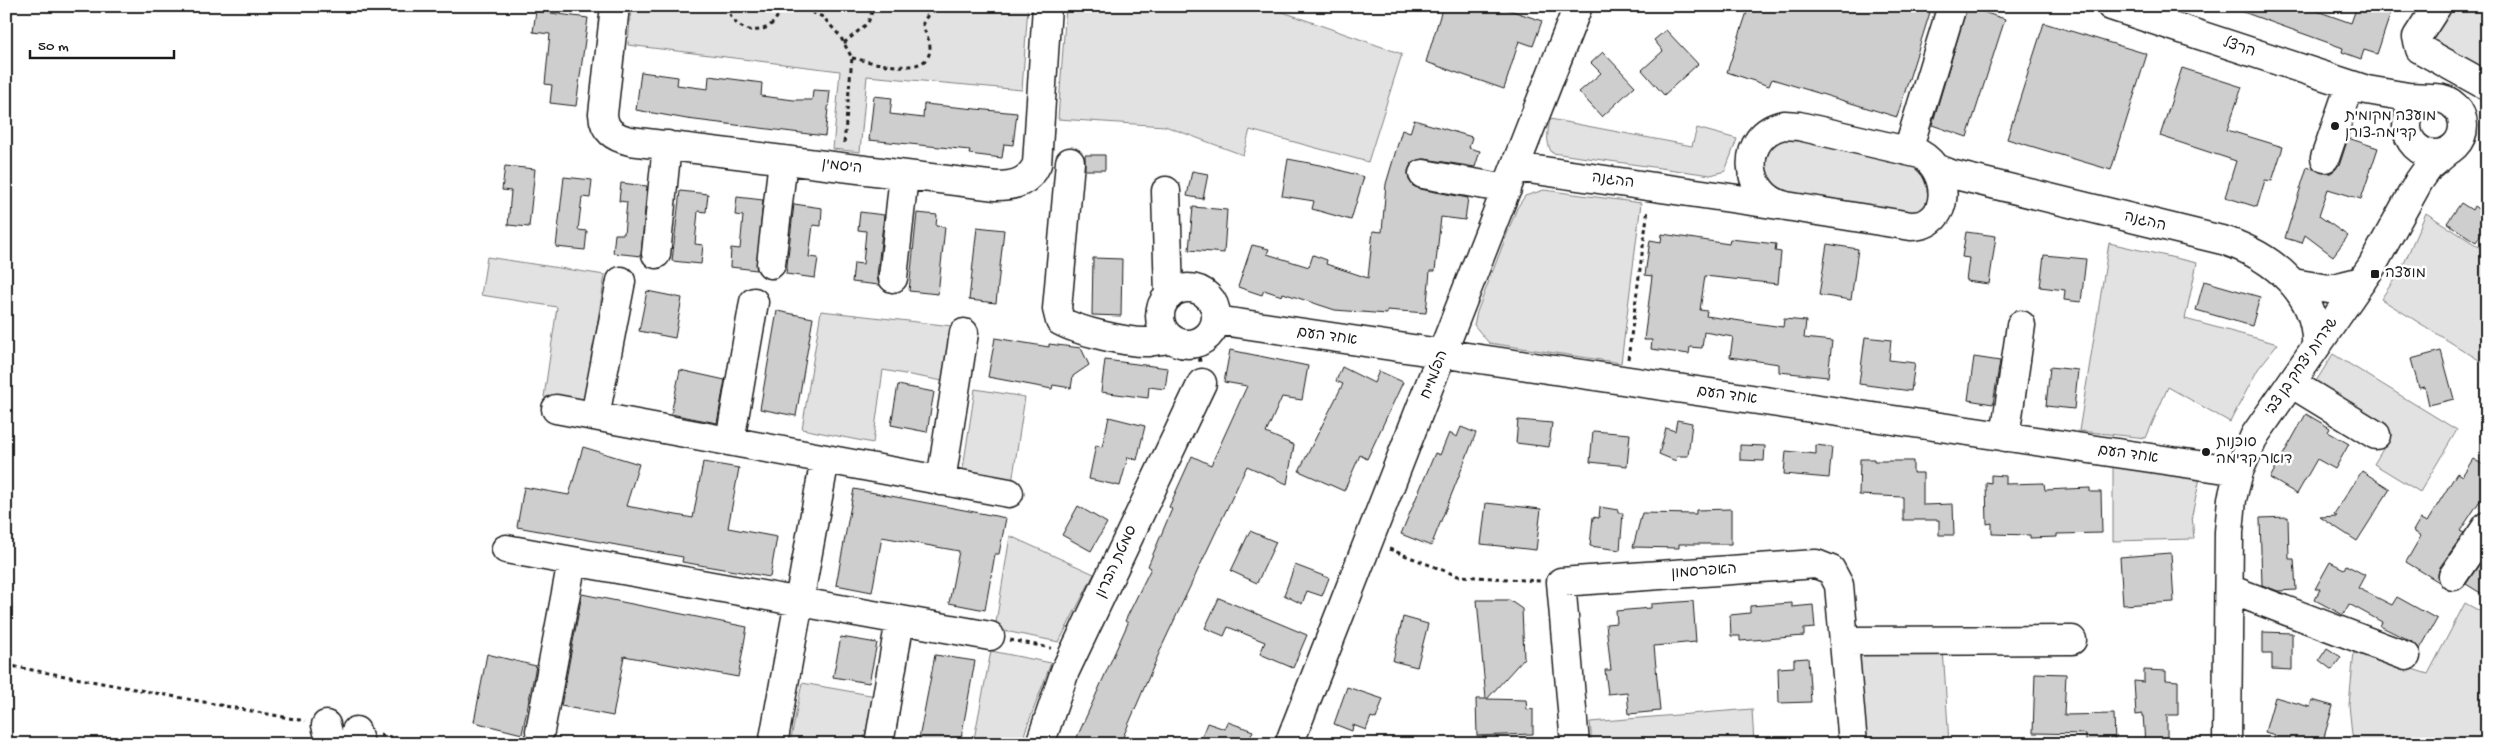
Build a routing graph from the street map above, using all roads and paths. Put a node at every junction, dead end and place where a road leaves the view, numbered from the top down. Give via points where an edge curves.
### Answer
1 (615, 6) edge
2 (728, 6) edge
3 (780, 6) edge
4 (797, 6) edge
5 (874, 6) edge
6 (933, 6) edge
7 (1047, 6) edge
8 (1578, 6) edge
9 (1952, 6) edge
10 (2111, 6) edge
11 (2437, 6) edge
12 (844, 43) junction
13 (852, 58) junction
14 (2486, 84) edge
15 (2358, 88) junction
16 (2431, 98) junction
17 (2469, 117) edge
18 (2410, 137) junction
19 (667, 145) junction
20 (1908, 150) junction
21 (2448, 152) junction
22 (2325, 158) dead end
23 (1752, 159) junction
24 (783, 160) junction
25 (1070, 162) dead end
26 (842, 167) junction
27 (1938, 169) junction
28 (1423, 174) dead end
29 (904, 175) junction
30 (1512, 178) junction
31 (1986, 183) junction
32 (2417, 184) junction
33 (1651, 186) junction
34 (1166, 191) dead end
35 (1710, 195) junction
36 (1786, 206) junction
37 (1939, 209) junction
38 (656, 254) dead end
39 (771, 264) dead end
40 (893, 278) dead end
41 (621, 281) dead end
42 (2362, 281) junction
43 (2293, 283) junction
44 (1168, 296) junction
45 (754, 302) dead end
46 (1216, 320) junction
47 (2021, 325) dead end
48 (964, 333) dead end
49 (1172, 338) junction
50 (2316, 347) junction
51 (1443, 354) junction
52 (1626, 381) junction
53 (1202, 383) dead end
54 (2291, 383) junction
55 (556, 409) dead end
56 (595, 416) junction
57 (2376, 435) dead end
58 (2005, 437) junction
59 (730, 441) junction
60 (825, 459) junction
61 (2239, 471) junction
62 (941, 481) junction
63 (1008, 493) dead end
64 (2486, 528) edge
65 (1370, 541) junction
66 (506, 549) dead end
67 (572, 561) junction
68 (2453, 576) dead end
69 (1561, 582) junction
70 (2229, 589) junction
71 (799, 602) junction
72 (900, 620) junction
73 (990, 636) joint
74 (2072, 640) dead end
75 (1844, 641) junction
76 (1074, 652) junction
77 (2406, 656) dead end
78 (6, 665) edge
79 (540, 731) dead end
80 (329, 735) edge
81 (358, 737) edge
82 (426, 744) edge
83 (773, 744) edge
84 (879, 744) edge
85 (1040, 744) edge
86 (1290, 744) edge
87 (1575, 744) edge
88 (1853, 744) edge
89 (2227, 744) edge

1 - 19 street, היסמין via 604,123 608,131 620,138
2 - 3 path via 735,24 754,31 773,24
4 - 12 path via 823,17
5 - 12 path via 868,22
6 - 13 path via 923,22 930,49 922,62 910,67
7 - 29 street, היסמין via 1038,157 1032,174 1018,184 1004,186
8 - 30 street, הפלמ"ח
9 - 20 street
10 - 15 street, הרצל
11 - 14 street via 2417,37 2420,49
12 - 13 path
13 - 26 path
14 - 17 street
15 - 16 street, הרצל
15 - 18 street, הרצל via 2389,108
15 - 22 street
16 - 17 street via 2448,101
16 - 18 street via 2412,109 2407,122
17 - 21 street via 2456,146
18 - 21 street via 2422,152
18 - 32 street via 2418,166
19 - 24 street, היסמין
19 - 38 street
20 - 23 street, ההגנה via 1791,125 1766,133 1758,142
20 - 27 street, ההגנה via 1926,157
21 - 32 street, שדרות יצחק בן צבי via 2429,167
23 - 35 street, ההגנה via 1739,184 1725,192
23 - 36 street, ההגנה via 1759,190 1768,199
24 - 26 street, היסמין
24 - 39 street
25 - 49 street via 1057,310 1060,321 1098,335 1148,342
26 - 29 street, היסמין
27 - 31 street, ההגנה
27 - 37 street via 1943,186
28 - 30 street, ההגנה
29 - 40 street
30 - 33 street, ההגנה
30 - 51 street, הפלמ"ח
31 - 37 street, ההגנה via 1953,193
31 - 43 street, ההגנה via 2226,241 2259,256
32 - 42 street, שדרות יצחק בן צבי
33 - 35 street, ההגנה
33 - 52 path
34 - 44 street
35 - 36 street, ההגנה
36 - 37 street, ההגנה via 1911,226 1926,223
41 - 56 street
42 - 43 street, ההגנה via 2329,289
42 - 50 street, שדרות יצחק בן צבי
43 - 50 street, ההגנה via 2310,314
44 - 46 street via 1184,289 1201,291 1213,303
44 - 49 street via 1160,316 1164,329
45 - 59 street
46 - 49 street via 1211,332 1201,341 1188,344
46 - 51 street, אחד העם
47 - 58 street
48 - 62 street
50 - 54 street, שדרות יצחק בן צבי
51 - 52 street, אחד העם
51 - 65 street, הפלמ"ח
52 - 58 street, אחד העם
53 - 76 street, סמטת הברון
54 - 57 street
54 - 61 street, שדרות יצחק בן צבי via 2255,435
55 - 56 street
56 - 59 street
58 - 61 street, אחד העם
59 - 60 street
60 - 62 street
60 - 71 street
61 - 70 street, שדרות יצחק בן צבי via 2230,515
62 - 63 street
64 - 68 street
65 - 69 path via 1458,576
65 - 86 street, הפלמ"ח
66 - 67 street
67 - 71 street
67 - 79 street
69 - 75 street, האפרסמון via 1822,565 1831,570 1838,580
69 - 87 street
70 - 77 street
70 - 89 street, שדרות יצחק בן צבי
71 - 72 street
71 - 83 street
72 - 73 street
72 - 84 street
73 - 76 path
74 - 75 street
75 - 88 street, האפרסמון
76 - 85 street, סמטת הברון
78 - 80 path
81 - 82 path

